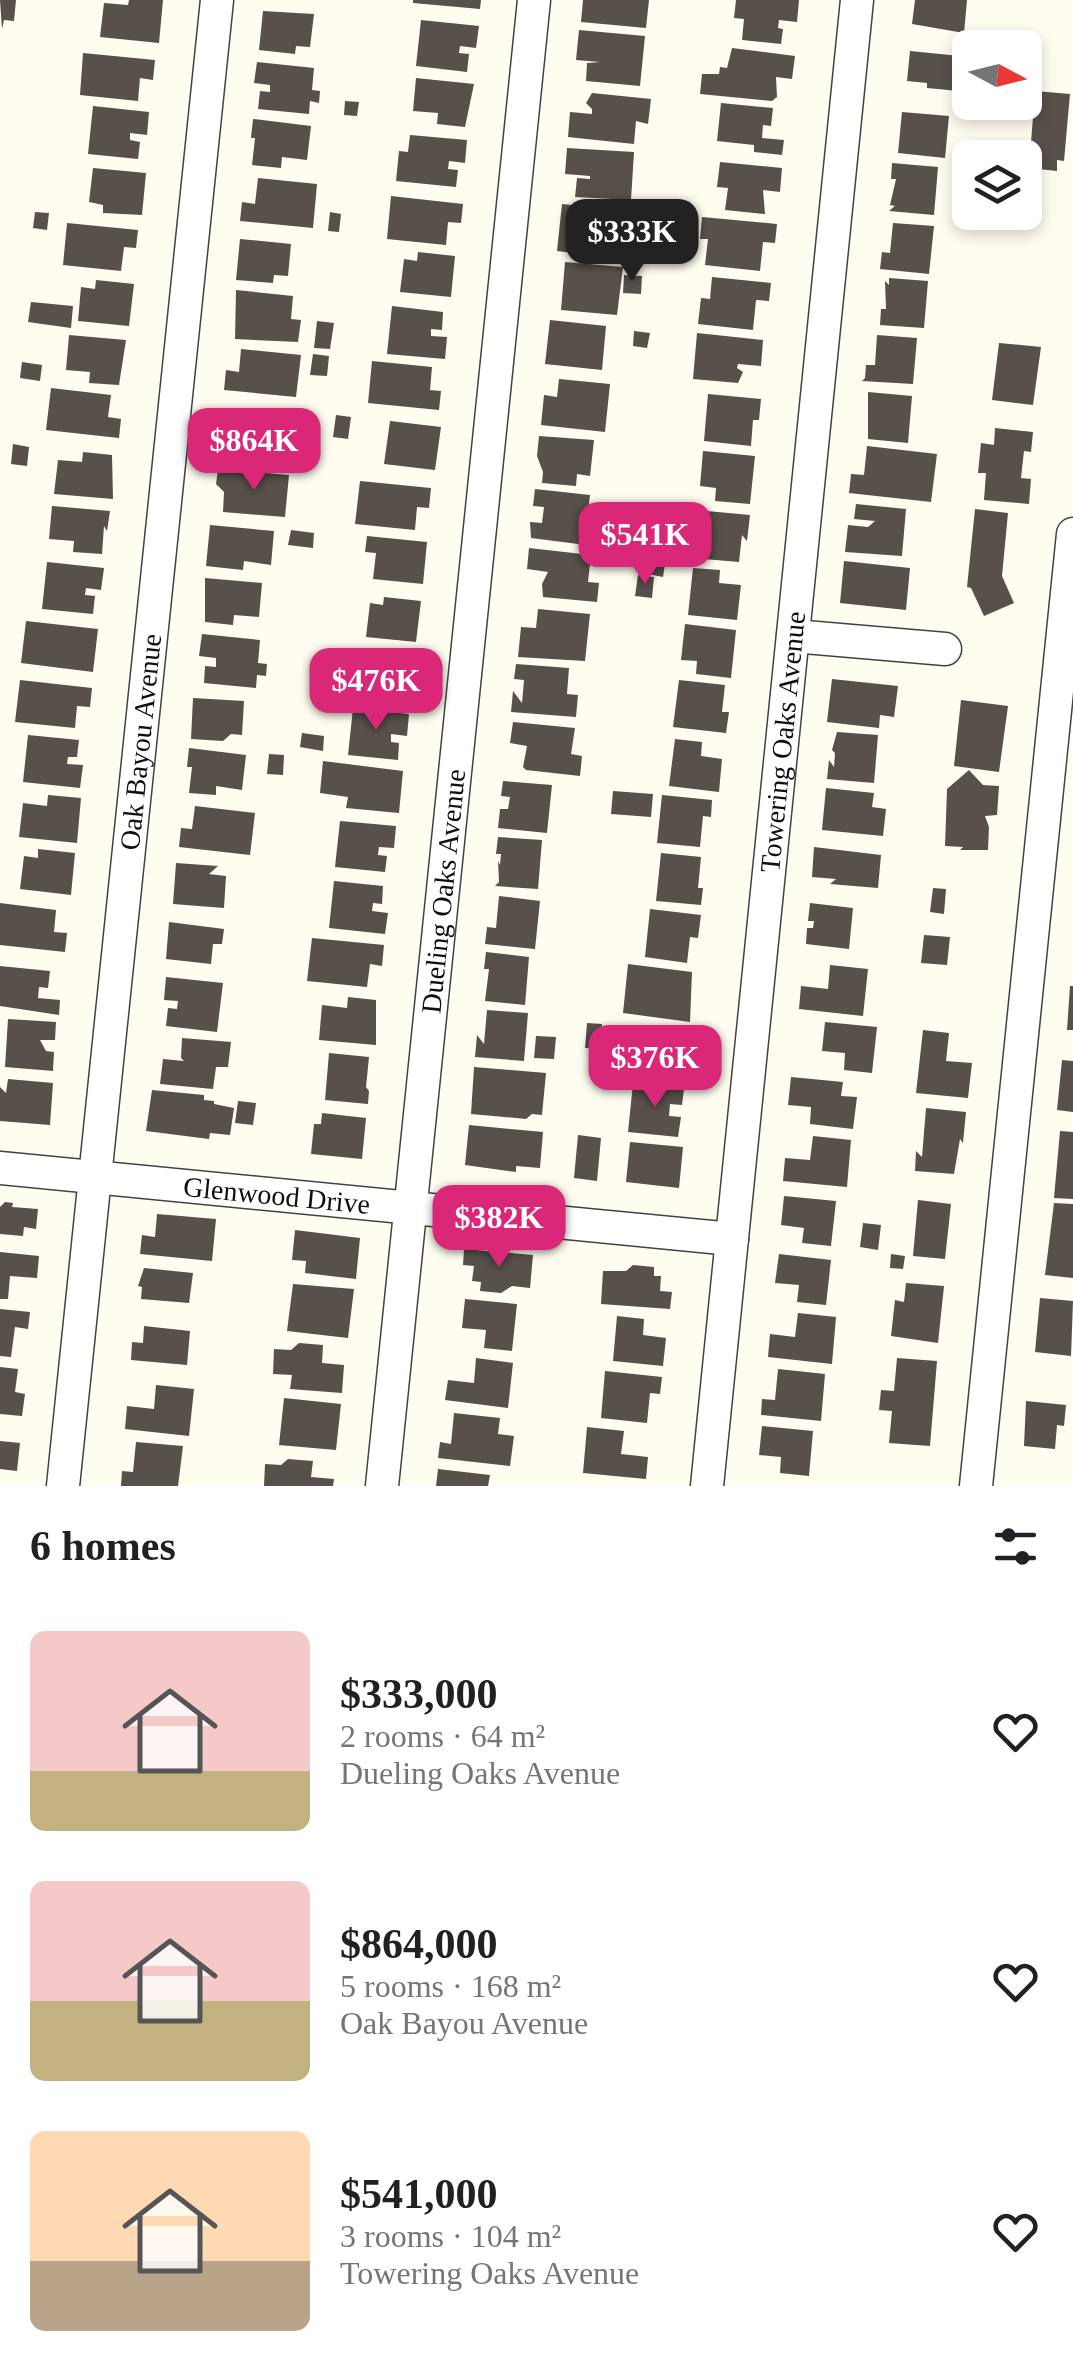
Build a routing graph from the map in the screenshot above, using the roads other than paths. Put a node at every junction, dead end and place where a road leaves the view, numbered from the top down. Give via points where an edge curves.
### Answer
1 (217, 0) edge
2 (534, 0) edge
3 (856, 0) edge
4 (1073, 534) edge
5 (793, 636) junction
6 (945, 650) dead end
7 (0, 1168) edge
8 (93, 1178) junction
9 (410, 1208) junction
10 (732, 1240) junction
11 (64, 1486) edge
12 (382, 1486) edge
13 (707, 1486) edge
14 (976, 1486) edge

1 - 8 street, Oak Bayou Avenue
2 - 9 street, Dueling Oaks Avenue
3 - 5 street, Towering Oaks Avenue
4 - 14 street
5 - 6 street
5 - 10 street, Towering Oaks Avenue
7 - 8 street, Glenwood Drive
8 - 9 street, Glenwood Drive
8 - 11 street, Oak Bayou Avenue
9 - 10 street, Glenwood Drive
9 - 12 street, Dueling Oaks Avenue
10 - 13 street, Towering Oaks Avenue

